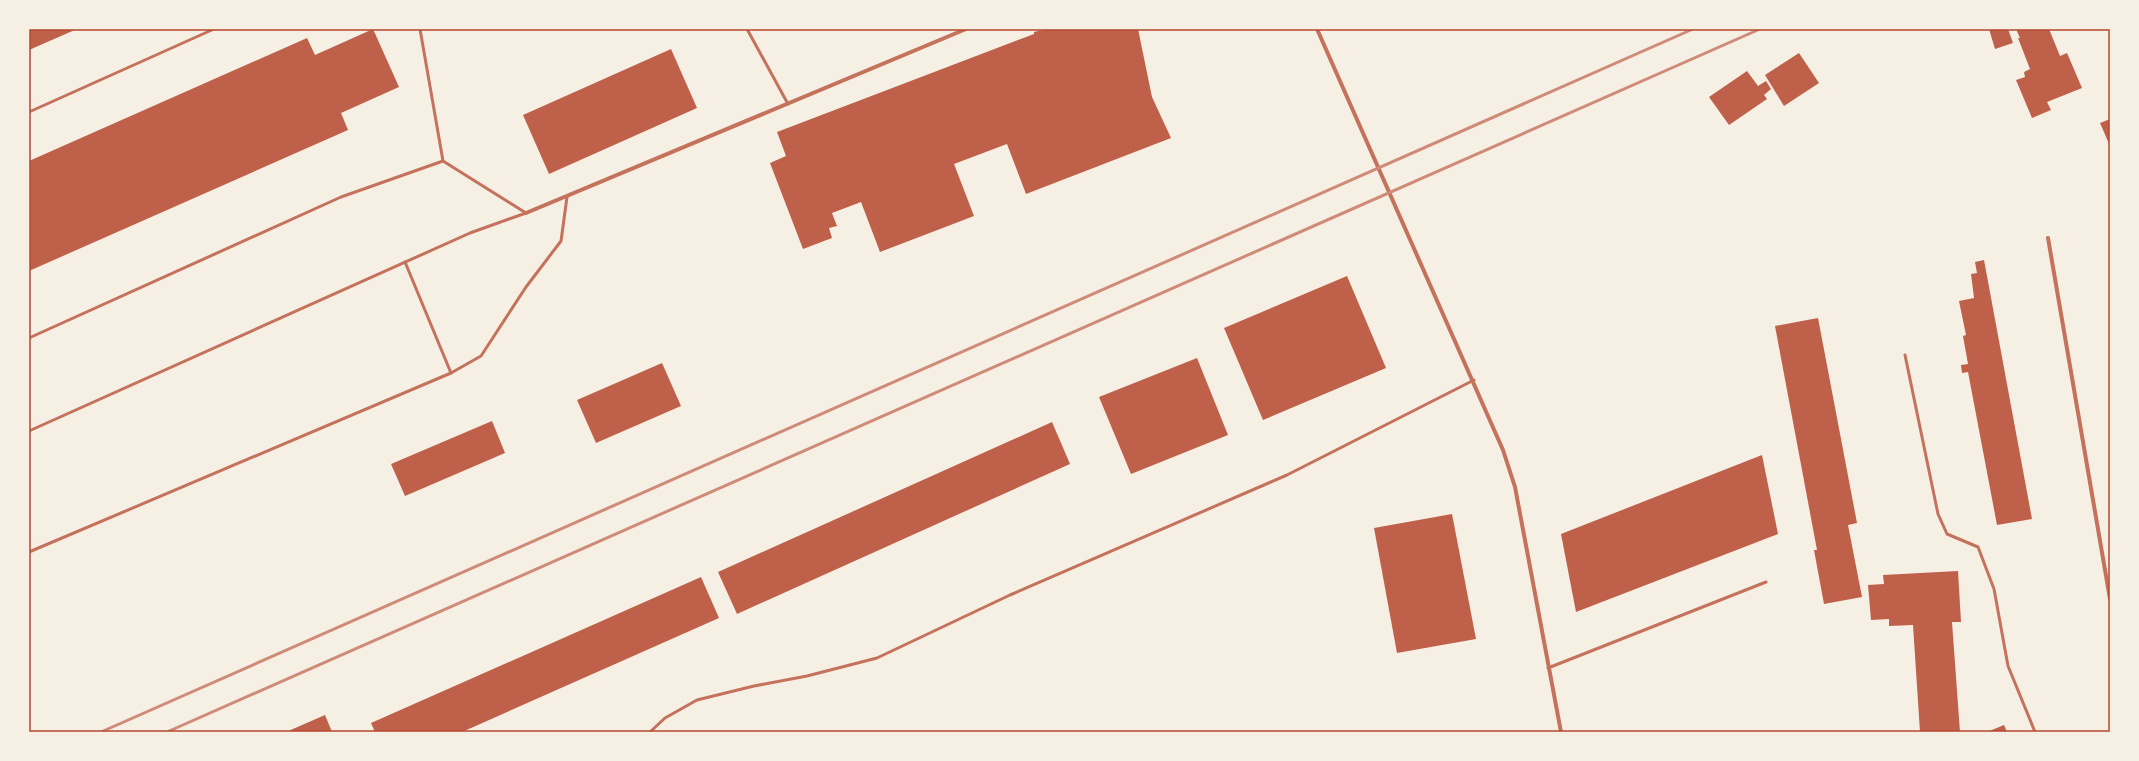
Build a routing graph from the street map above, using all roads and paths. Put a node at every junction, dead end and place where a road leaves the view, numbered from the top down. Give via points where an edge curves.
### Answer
1 (214, 29) edge
2 (420, 29) edge
3 (747, 29) edge
4 (966, 29) edge
5 (1317, 29) edge
6 (788, 104) junction
7 (29, 112) edge
8 (443, 161) junction
9 (567, 197) junction
10 (526, 213) junction
11 (2048, 238) dead end
12 (405, 262) junction
13 (29, 338) edge
14 (1905, 355) dead end
15 (451, 373) junction
16 (1474, 380) junction
17 (29, 431) edge
18 (29, 552) edge
19 (1766, 582) dead end
20 (2110, 599) edge
21 (1548, 668) junction
22 (650, 732) edge
23 (1560, 732) edge
24 (2035, 732) edge

1 - 7 lane
2 - 8 lane
3 - 6 lane
4 - 6 street
5 - 16 street
6 - 9 street
8 - 10 lane
8 - 13 lane via 341,197
9 - 10 street
9 - 15 lane via 561,241 526,287 481,356
10 - 12 lane via 470,233
11 - 20 street
12 - 15 lane
12 - 17 lane
14 - 24 lane via 1938,514 1946,534 1978,547 1994,589 2008,666
15 - 18 lane
16 - 21 street via 1503,450 1515,487
16 - 22 lane via 1287,475 1010,595 883,655 807,676 697,700 665,718
19 - 21 lane
21 - 23 street

